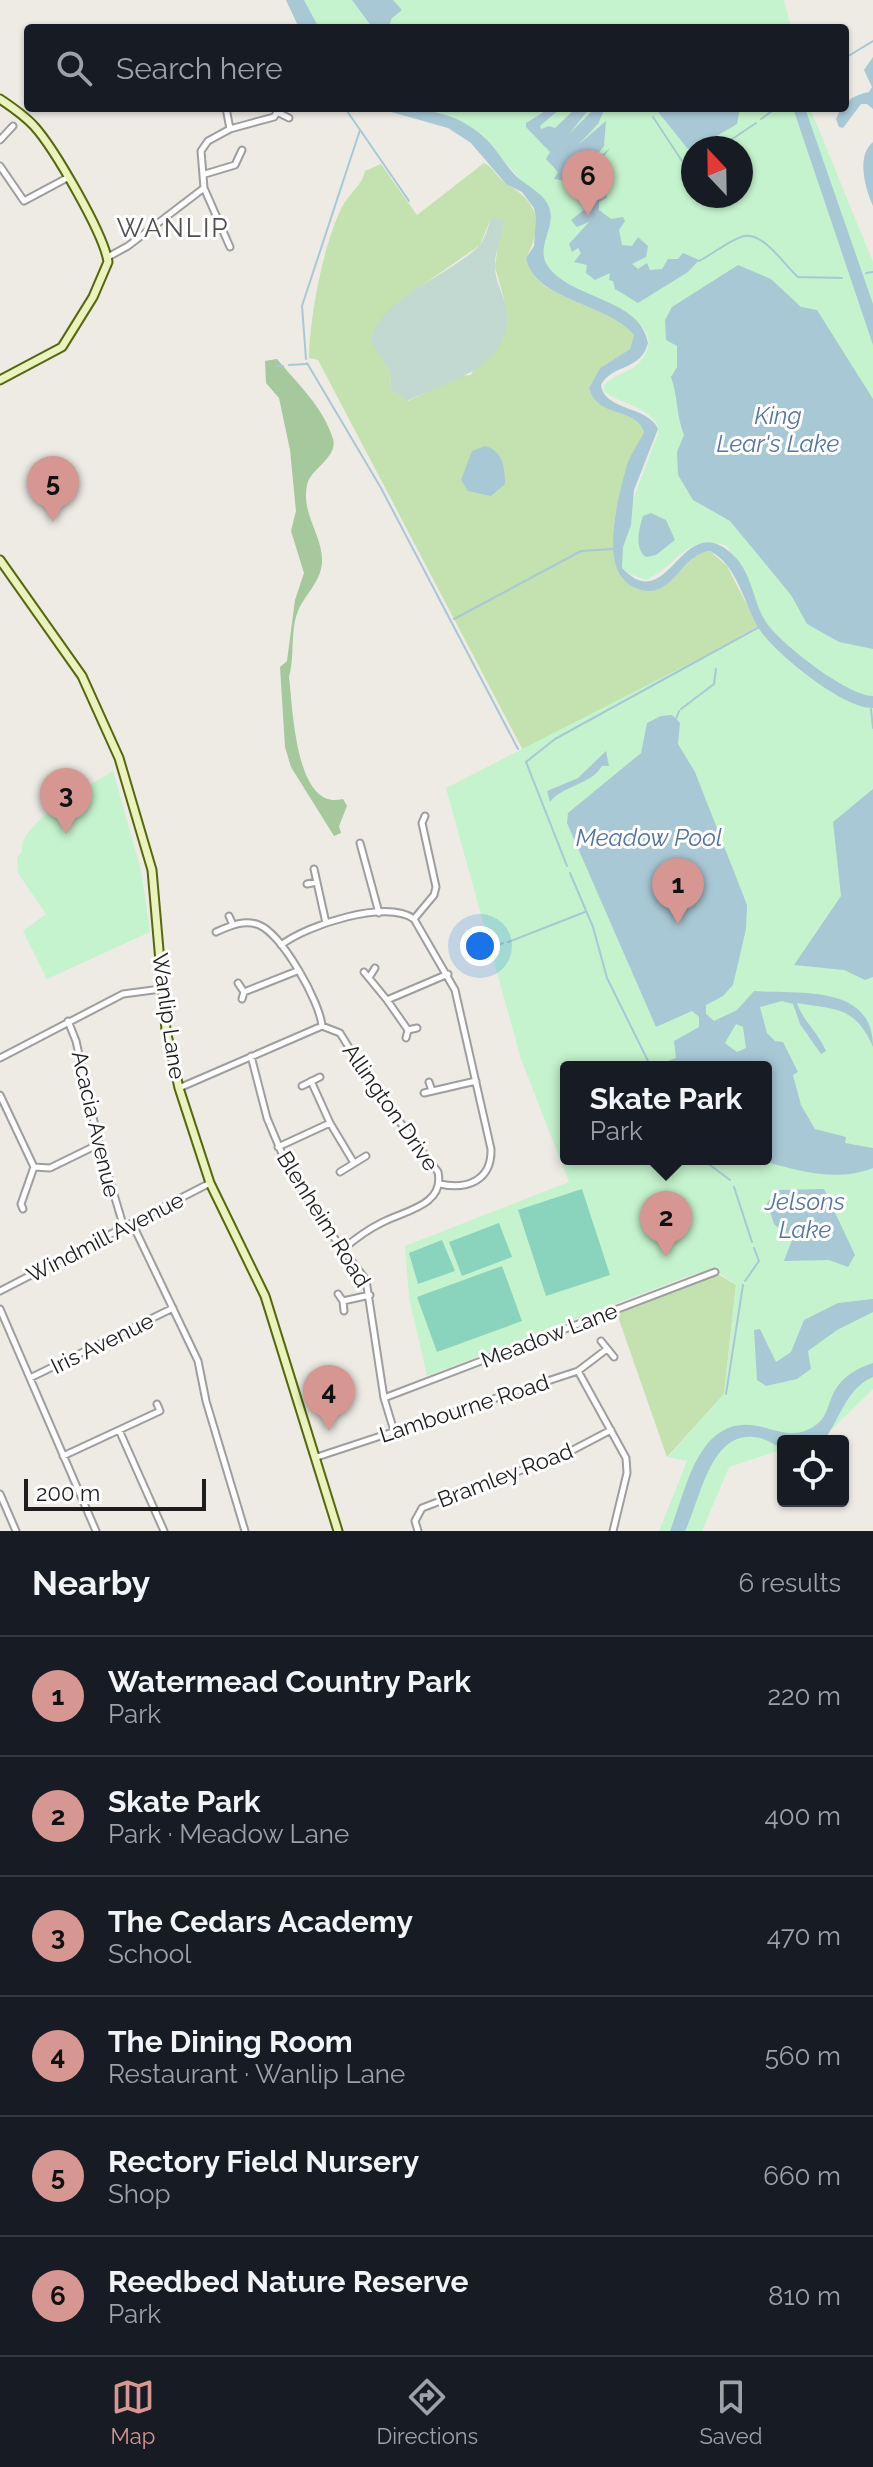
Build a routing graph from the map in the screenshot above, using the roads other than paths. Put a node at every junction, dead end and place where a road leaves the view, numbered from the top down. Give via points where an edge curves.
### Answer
1 (0, 99) edge
2 (227, 112) edge
3 (277, 112) edge
4 (281, 112) edge
5 (289, 118) dead end
6 (13, 126) dead end
7 (230, 129) junction
8 (0, 140) edge
9 (242, 150) dead end
10 (235, 165) junction
11 (0, 166) edge
12 (240, 171) dead end
13 (205, 174) junction
14 (67, 178) junction
15 (204, 188) junction
16 (230, 247) dead end
17 (108, 257) junction
18 (0, 380) edge
19 (0, 560) edge
20 (415, 824) dead end
21 (360, 843) dead end
22 (314, 869) dead end
23 (317, 882) junction
24 (307, 884) dead end
25 (379, 913) junction
26 (229, 916) dead end
27 (414, 919) junction
28 (326, 923) junction
29 (233, 925) junction
30 (216, 932) dead end
31 (281, 945) junction
32 (375, 968) dead end
33 (297, 971) junction
34 (364, 972) dead end
35 (448, 974) junction
36 (370, 976) junction
37 (238, 983) dead end
38 (161, 989) junction
39 (244, 992) junction
40 (242, 999) dead end
41 (387, 1000) junction
42 (68, 1021) junction
43 (322, 1026) junction
44 (417, 1028) dead end
45 (408, 1030) junction
46 (406, 1038) dead end
47 (251, 1056) junction
48 (0, 1058) edge
49 (320, 1077) dead end
50 (311, 1081) junction
51 (476, 1081) junction
52 (429, 1082) dead end
53 (302, 1086) dead end
54 (179, 1088) junction
55 (432, 1091) junction
56 (424, 1093) dead end
57 (0, 1095) edge
58 (330, 1123) junction
59 (99, 1144) junction
60 (278, 1147) junction
61 (366, 1156) dead end
62 (354, 1163) junction
63 (34, 1167) junction
64 (340, 1172) dead end
65 (210, 1183) junction
66 (440, 1184) junction
67 (21, 1205) dead end
68 (132, 1223) junction
69 (124, 1228) junction
70 (343, 1249) junction
71 (715, 1272) dead end
72 (0, 1291) edge
73 (338, 1294) dead end
74 (370, 1295) junction
75 (343, 1301) junction
76 (173, 1308) junction
77 (0, 1309) edge
78 (344, 1311) dead end
79 (2, 1322) edge
80 (601, 1341) dead end
81 (607, 1349) junction
82 (614, 1357) dead end
83 (578, 1371) junction
84 (30, 1378) junction
85 (384, 1398) junction
86 (157, 1404) dead end
87 (119, 1430) junction
88 (611, 1430) junction
89 (394, 1431) junction
90 (63, 1456) junction
91 (317, 1457) junction
92 (0, 1494) edge
93 (16, 1531) edge
94 (96, 1531) edge
95 (164, 1531) edge
96 (245, 1531) edge
97 (338, 1531) edge
98 (418, 1531) edge
99 (613, 1531) edge

1 - 14 street via 33,125
2 - 7 street
3 - 7 street
4 - 5 street
6 - 8 street
7 - 13 street via 205,144 200,156
9 - 10 street
10 - 12 street
10 - 13 street
11 - 14 street via 24,201
13 - 15 street
14 - 17 street
15 - 16 street
15 - 17 street
17 - 18 street via 71,338 51,356
19 - 38 street, Wanlip Lane via 82,676 119,758 152,870
20 - 27 street via 424,820 436,887
21 - 25 street via 368,849
22 - 23 street
23 - 24 street
23 - 28 street
25 - 27 street via 399,911
25 - 28 street
26 - 29 street
27 - 35 street
28 - 31 street via 302,930
29 - 30 street
29 - 31 street, Allington Drive via 256,924
31 - 33 street, Allington Drive
32 - 36 street
33 - 39 street
33 - 43 street, Allington Drive
34 - 36 street
35 - 41 street
35 - 51 street
36 - 41 street
37 - 39 street
38 - 42 street via 123,994
38 - 54 street, Wanlip Lane
39 - 40 street
41 - 45 street
42 - 48 street
42 - 59 street, Acacia Avenue
43 - 47 street
43 - 66 street, Allington Drive via 340,1033 438,1172
44 - 45 street
45 - 46 street
47 - 54 street
47 - 60 street, Blenheim Road
49 - 50 street
50 - 53 street
50 - 58 street
51 - 55 street
51 - 66 street via 490,1165 473,1184
52 - 55 street
54 - 65 street, Wanlip Lane
55 - 56 street
57 - 63 street
58 - 60 street
58 - 62 street
59 - 63 street via 50,1168
59 - 69 street, Acacia Avenue
60 - 70 street, Blenheim Road via 301,1191
61 - 62 street
62 - 64 street
63 - 67 street
65 - 68 street, Windmill Avenue
65 - 91 street, Wanlip Lane via 265,1294
66 - 70 street, Allington Drive via 428,1202 373,1227
68 - 69 street, Windmill Avenue
68 - 76 street
69 - 72 street, Windmill Avenue
70 - 74 street, Blenheim Road via 366,1280
71 - 85 street, Meadow Lane
73 - 75 street
74 - 75 street
74 - 85 street, Blenheim Road
75 - 78 street
76 - 84 street, Iris Avenue
76 - 96 street via 198,1361
77 - 79 street
79 - 84 street
80 - 81 street
81 - 82 street
81 - 83 street, Lambourne Road
83 - 88 street
83 - 89 street, Lambourne Road
84 - 90 street
85 - 89 street, Blenheim Road
86 - 87 street via 160,1411
87 - 90 street
87 - 95 street
88 - 98 street, Bramley Road via 547,1462 422,1508 415,1521
88 - 99 street via 627,1466
89 - 91 street, Lambourne Road
90 - 94 street
91 - 97 street, Wanlip Lane
92 - 93 street

